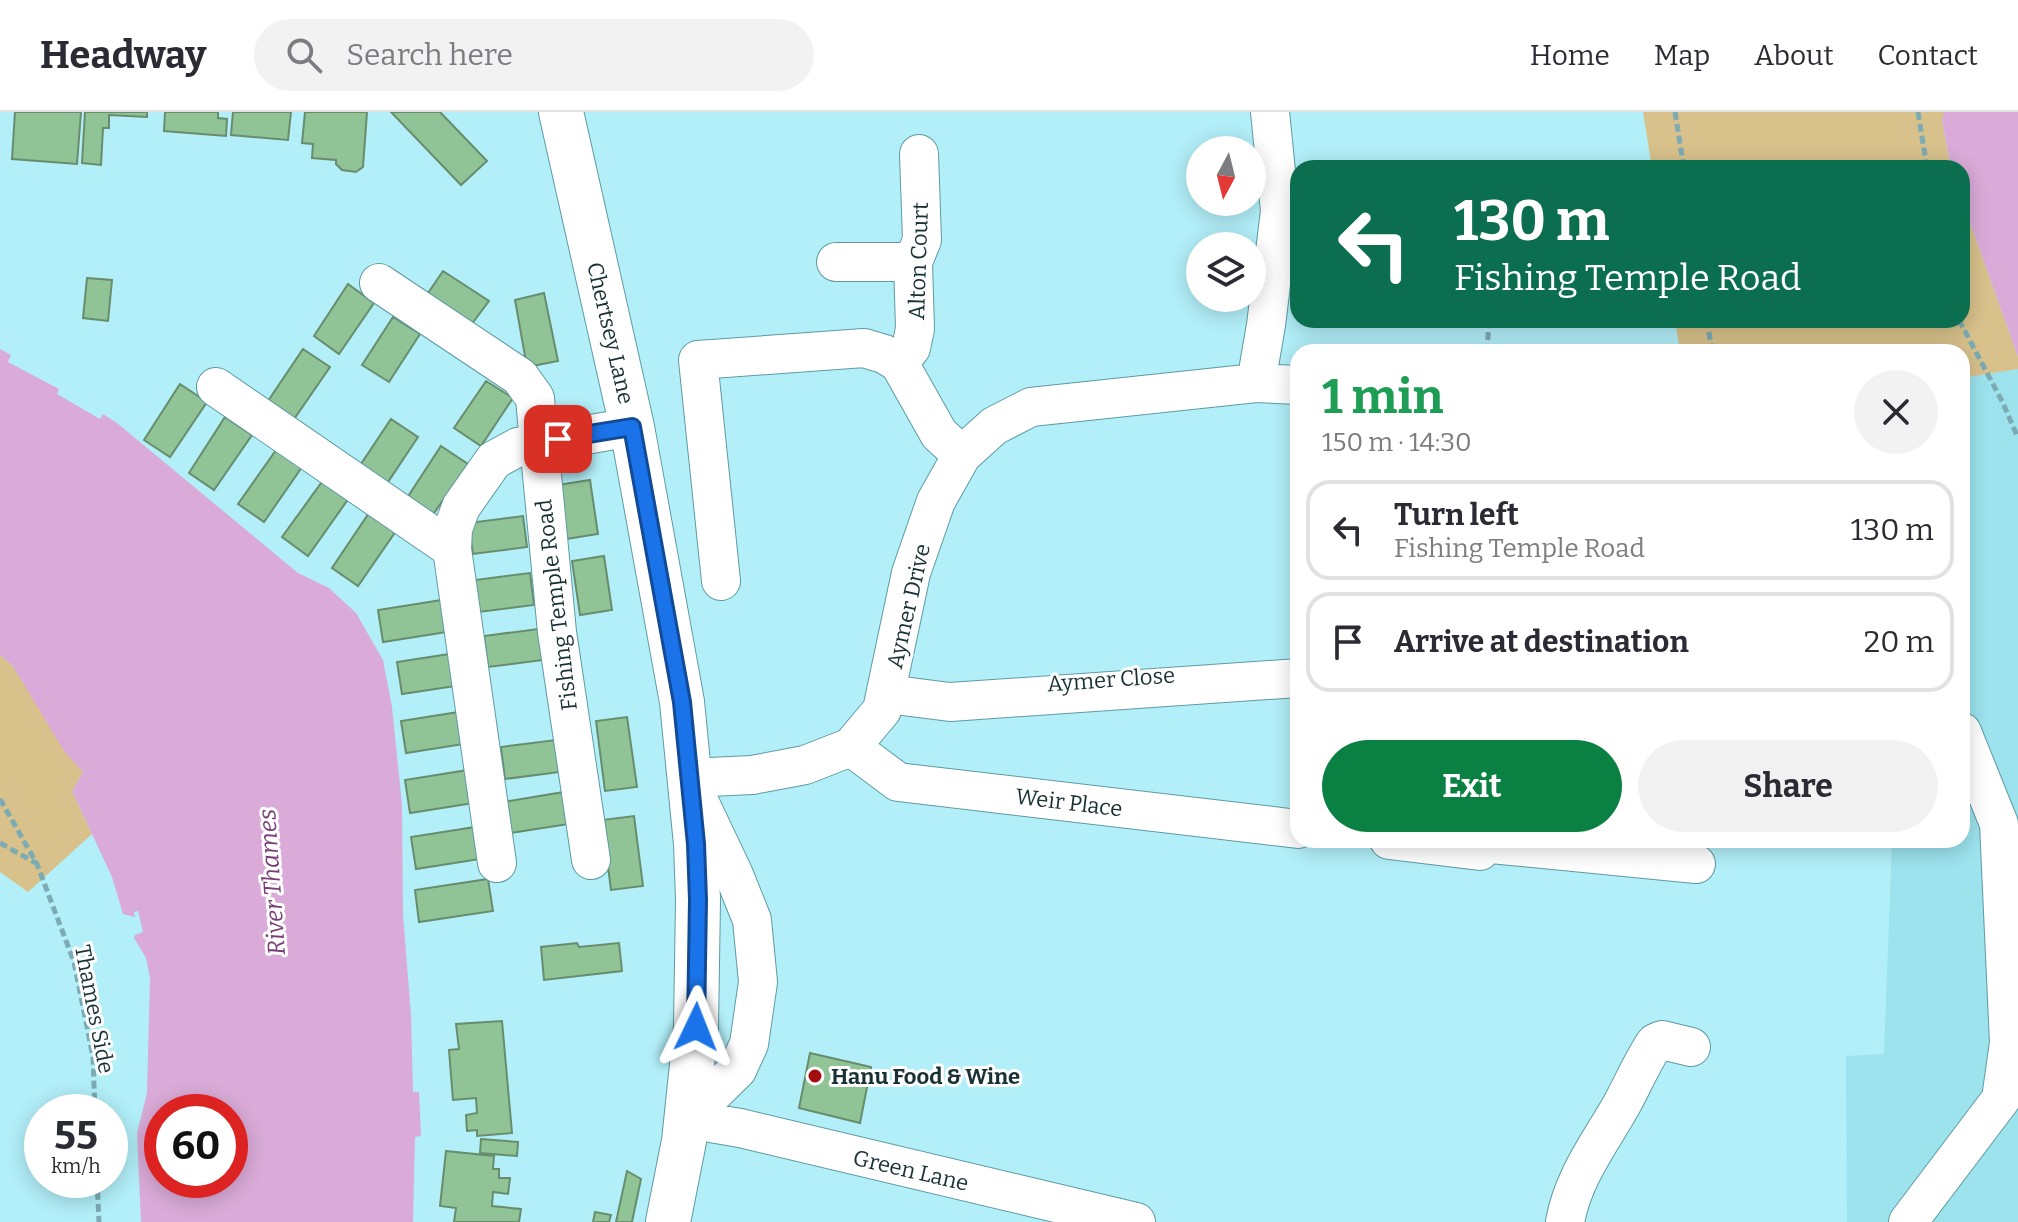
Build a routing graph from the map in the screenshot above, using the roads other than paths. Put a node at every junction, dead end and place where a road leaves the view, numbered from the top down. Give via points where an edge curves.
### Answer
1 (561, 112) edge
2 (1270, 112) edge
3 (919, 154) dead end
4 (1289, 210) edge
5 (836, 262) dead end
6 (913, 262) junction
7 (379, 283) dead end
8 (899, 363) junction
9 (1256, 383) junction
10 (1290, 385) edge
11 (216, 387) dead end
12 (632, 427) junction
13 (539, 443) junction
14 (962, 455) junction
15 (452, 549) junction
16 (721, 581) dead end
17 (1290, 665) edge
18 (1290, 679) edge
19 (887, 694) junction
20 (924, 697) junction
21 (851, 747) junction
22 (1970, 752) edge
23 (688, 778) junction
24 (1290, 828) edge
25 (1445, 848) edge
26 (1480, 853) edge
27 (591, 860) dead end
28 (497, 863) dead end
29 (1696, 864) dead end
30 (1691, 1047) dead end
31 (687, 1119) junction
32 (668, 1222) edge
33 (1136, 1222) edge
34 (1565, 1222) edge
35 (1908, 1222) edge

1 - 12 main road, Chertsey Lane
2 - 4 street
3 - 6 street, Alton Court via 922,240
4 - 9 street
5 - 6 street
6 - 8 street, Alton Court via 915,329 911,348
7 - 13 street, Fishing Temple Road via 520,377 535,398
8 - 14 street via 939,434
8 - 16 street via 864,348 698,360
9 - 10 street, Aymer Drive
9 - 14 street, Aymer Drive via 1031,407 994,426
11 - 15 street
12 - 13 street
12 - 23 main road, Chertsey Lane via 682,702
13 - 15 street via 494,460 461,507
13 - 27 street, Fishing Temple Road via 557,632
14 - 19 street, Aymer Drive via 936,501 911,573
15 - 28 street
17 - 20 street, Aymer Close via 951,690
18 - 20 street, Aymer Close via 950,702
19 - 20 street, Aymer Close
19 - 21 street, Aymer Drive via 882,710
21 - 23 street, Aymer Drive via 805,765 752,775
21 - 24 street, Weir Place via 898,782
22 - 35 street via 1999,824 2009,1043 2001,1099
23 - 31 main road, Chertsey Lane via 698,915 696,1027
23 - 31 street via 752,920 758,982 749,1044 737,1070
25 - 26 street
26 - 29 street
30 - 34 street via 1655,1043 1580,1173
31 - 32 main road, Chertsey Lane
31 - 33 street, Green Lane

